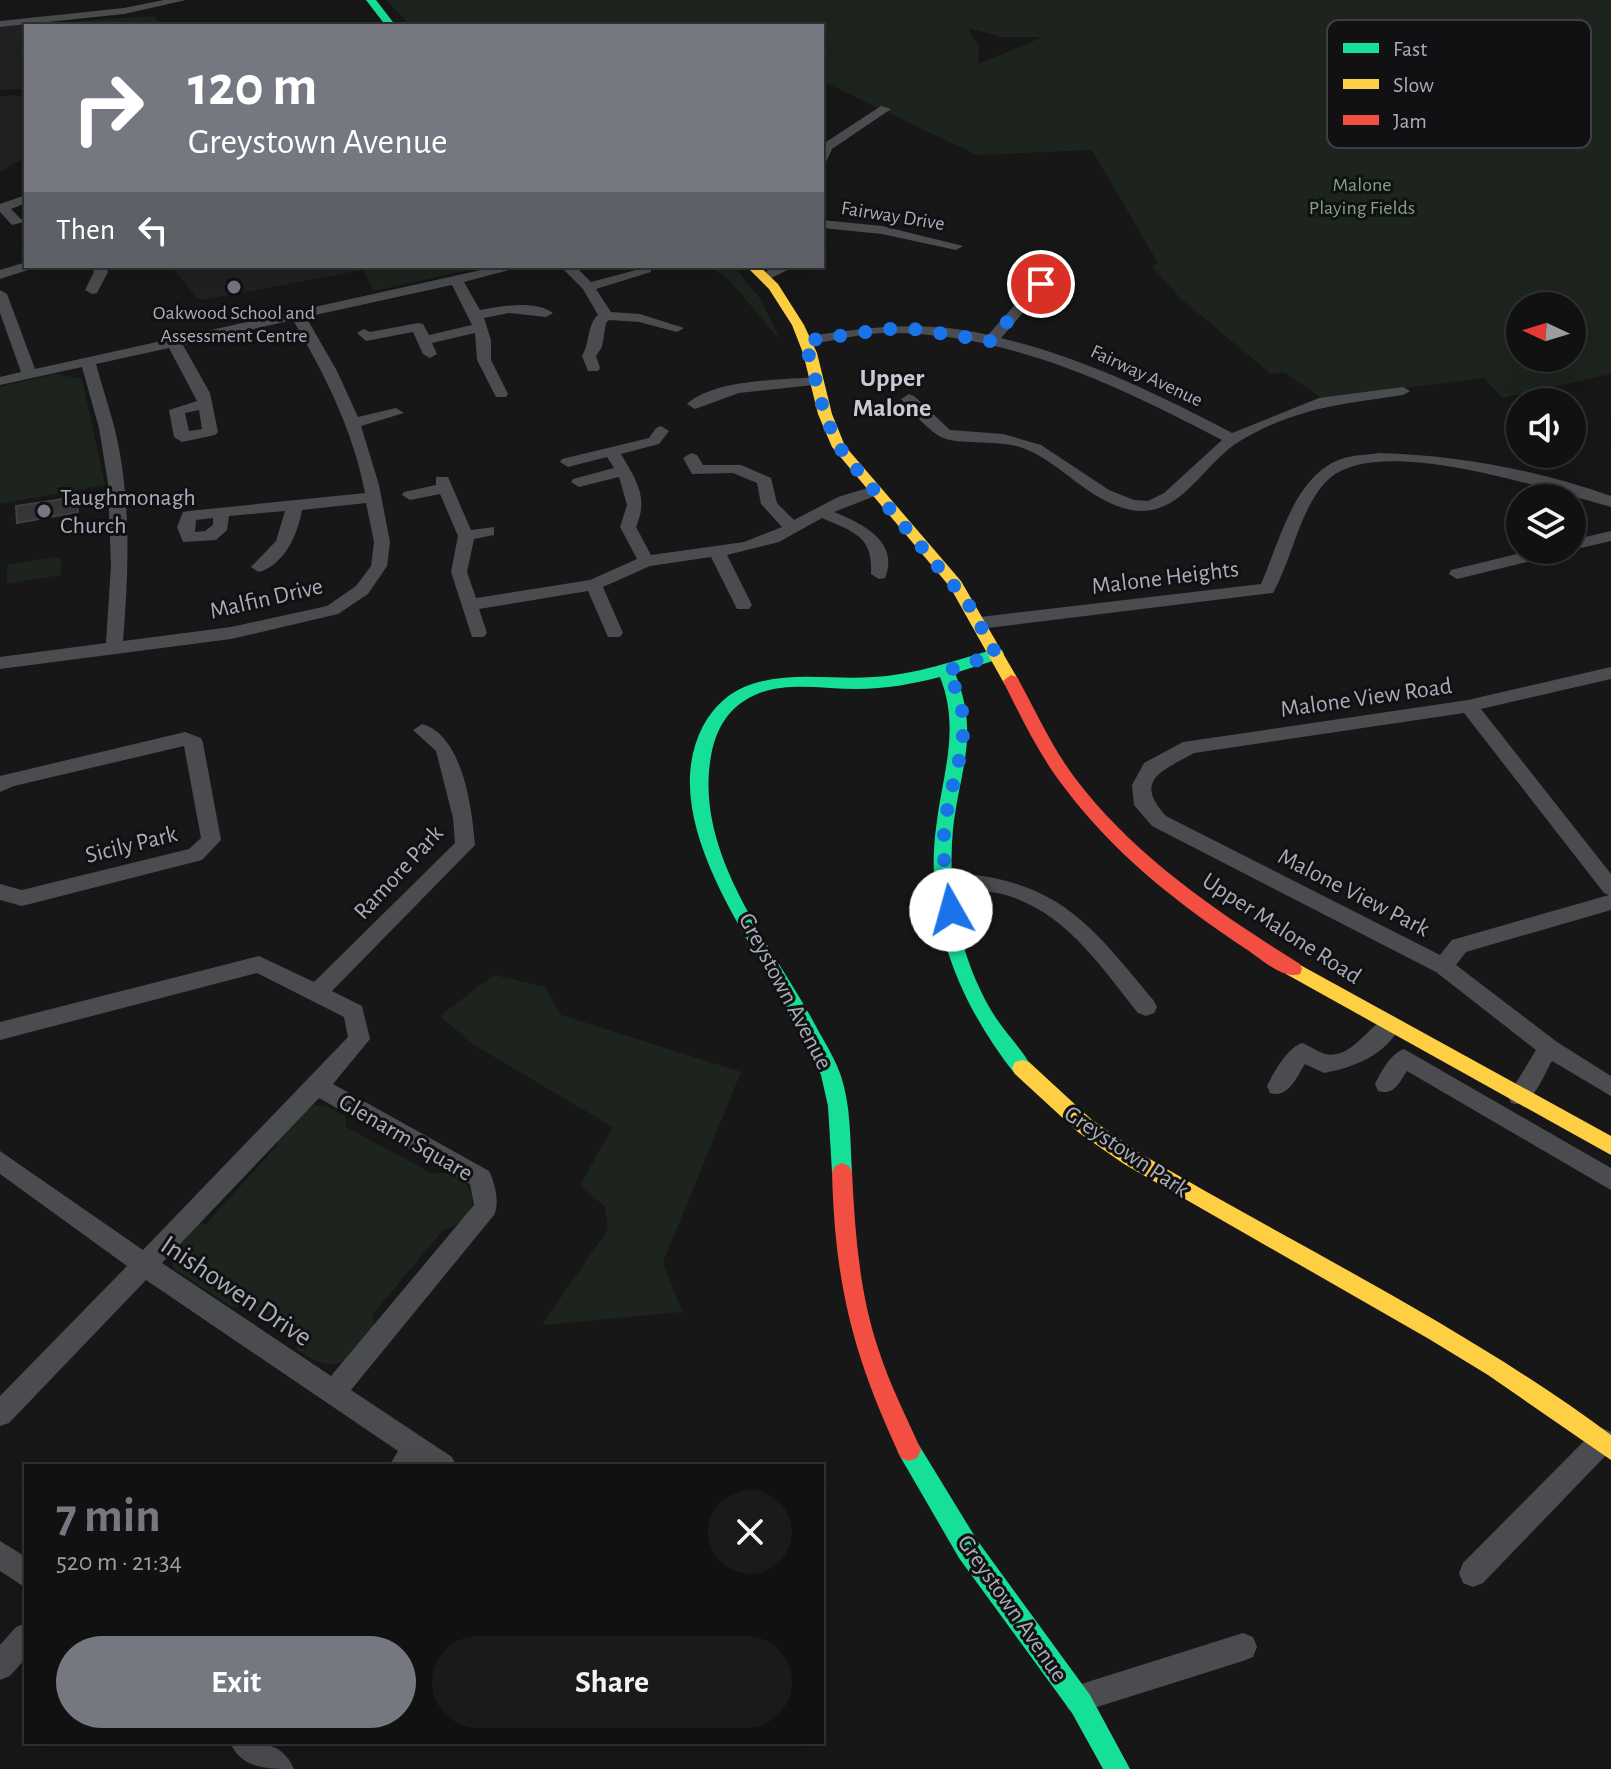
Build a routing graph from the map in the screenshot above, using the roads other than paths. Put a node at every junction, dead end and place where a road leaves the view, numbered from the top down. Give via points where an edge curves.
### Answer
1 (181, 0) edge
2 (371, 0) edge
3 (0, 24) edge
4 (389, 24) edge
5 (885, 109) dead end
6 (824, 154) edge
7 (24, 200) edge
8 (1, 208) edge
9 (17, 222) dead end
10 (824, 224) edge
11 (956, 246) dead end
12 (24, 267) edge
13 (100, 268) edge
14 (509, 268) edge
15 (569, 268) edge
16 (646, 269) dead end
17 (768, 269) edge
18 (0, 275) edge
19 (457, 281) junction
20 (1041, 284) dead end
21 (588, 287) junction
22 (92, 290) dead end
23 (1, 298) edge
24 (546, 313) dead end
25 (298, 316) junction
26 (606, 316) junction
27 (477, 322) junction
28 (677, 328) dead end
29 (364, 333) dead end
30 (805, 341) junction
31 (990, 341) junction
32 (175, 344) junction
33 (88, 363) junction
34 (593, 368) dead end
35 (30, 375) junction
36 (0, 381) edge
37 (817, 381) junction
38 (1403, 391) dead end
39 (501, 394) dead end
40 (909, 399) dead end
41 (204, 404) dead end
42 (695, 404) dead end
43 (396, 413) dead end
44 (353, 423) junction
45 (661, 431) dead end
46 (1232, 439) junction
47 (611, 451) junction
48 (691, 458) dead end
49 (622, 471) junction
50 (874, 491) junction
51 (410, 495) dead end
52 (373, 497) junction
53 (1611, 502) edge
54 (294, 506) junction
55 (221, 511) dead end
56 (819, 511) junction
57 (791, 527) junction
58 (488, 531) dead end
59 (466, 536) junction
60 (1611, 536) edge
61 (1586, 542) edge
62 (717, 552) junction
63 (646, 561) junction
64 (1506, 562) edge
65 (259, 567) dead end
66 (879, 574) dead end
67 (1457, 574) dead end
68 (594, 585) junction
69 (735, 601) dead end
70 (469, 605) junction
71 (980, 623) junction
72 (608, 630) dead end
73 (478, 633) dead end
74 (114, 648) junction
75 (996, 654) junction
76 (0, 663) edge
77 (946, 671) junction
78 (1611, 673) edge
79 (1468, 706) junction
80 (422, 730) dead end
81 (0, 785) edge
82 (1141, 785) joint
83 (946, 880) junction
84 (1611, 888) edge
85 (0, 892) edge
86 (1611, 902) edge
87 (1443, 966) junction
88 (318, 992) junction
89 (1146, 1007) dead end
90 (1390, 1025) junction
91 (0, 1031) edge
92 (1549, 1048) junction
93 (1386, 1084) dead end
94 (317, 1086) junction
95 (1278, 1086) dead end
96 (1611, 1087) edge
97 (1519, 1096) junction
98 (1611, 1146) edge
99 (0, 1161) edge
100 (1611, 1180) edge
101 (143, 1264) junction
102 (334, 1391) junction
103 (0, 1414) edge
104 (1607, 1445) edge
105 (409, 1457) edge
106 (435, 1464) edge
107 (0, 1554) edge
108 (24, 1572) edge
109 (1473, 1573) dead end
110 (24, 1639) edge
111 (1243, 1647) dead end
112 (0, 1666) edge
113 (1078, 1699) junction
114 (247, 1744) edge
115 (279, 1769) edge
116 (1117, 1769) edge

1 - 3 street
2 - 4 street
5 - 6 street
7 - 8 street
8 - 9 street
10 - 11 street, Fairway Drive
12 - 18 street
13 - 22 street
14 - 19 street
15 - 21 street
16 - 21 street
17 - 30 street, Upper Malone Road
19 - 25 street
19 - 27 street
20 - 31 street
21 - 26 street
23 - 35 street
24 - 27 street via 509,309
25 - 32 street
25 - 44 street, Malfin Drive
26 - 28 street
26 - 34 street via 599,321 589,356
27 - 29 street via 427,347 418,327 366,337
27 - 39 street via 484,360
30 - 31 street, Fairway Avenue via 913,329
30 - 37 street, Upper Malone Road
31 - 46 street, Fairway Avenue via 1086,367
32 - 33 street
32 - 41 street via 183,366 199,384
33 - 35 street
33 - 74 street via 107,427 119,516
35 - 36 street
37 - 42 street via 706,397
37 - 50 street, Upper Malone Road via 832,436
38 - 46 street via 1325,400
40 - 46 street via 946,434 1024,443 1049,454 1098,490 1134,505 1154,505
43 - 44 street
44 - 52 street, Malfin Drive
45 - 47 street via 654,441
47 - 49 street
47 - 49 street via 576,478
48 - 57 street via 698,471 730,465 748,469 765,481 769,504
49 - 63 street via 638,496 628,527
50 - 56 street
50 - 71 street, Upper Malone Road via 944,571
51 - 59 street via 443,484
52 - 54 street
52 - 74 street, Malfin Drive via 382,542 379,566 362,590 332,610 231,633
53 - 71 street, Malone Heights via 1522,474 1445,462 1340,462 1309,499 1267,589
54 - 55 street
54 - 65 street via 288,536
56 - 57 street
56 - 66 street via 873,539 879,549
57 - 62 street via 773,538
58 - 59 street
59 - 70 street via 459,572
60 - 61 street
62 - 63 street
62 - 69 street
63 - 68 street
64 - 67 street
68 - 70 street
68 - 72 street
70 - 73 street
71 - 75 street, Upper Malone Road
74 - 76 street, Malfin Drive
75 - 77 street, Greystown Avenue
75 - 90 street, Upper Malone Road via 1043,746 1138,858 1215,921
77 - 83 street, Greystown Park via 964,712 965,735 947,809
77 - 113 street, Greystown Avenue via 907,681 787,683 747,691 727,705 707,732 699,763 701,800 710,845 831,1075 840,1109 847,1281 884,1391 936,1499
78 - 79 street, Malone View Road
79 - 82 street, Malone View Road via 1190,747 1151,768
79 - 84 street
80 - 88 street, Ramore Park via 444,748 465,845
81 - 85 street, Sicily Park via 185,739 194,743 211,840 195,855 22,898
82 - 87 street, Malone View Park via 1144,805 1159,821
83 - 89 street via 1009,888 1071,919
83 - 104 street, Greystown Park via 967,982 995,1036 1047,1097 1208,1204 1483,1356 1554,1402
86 - 87 street via 1459,946
87 - 92 street, Malone View Park
88 - 91 street via 259,964
88 - 94 street via 354,1012 359,1039
90 - 95 street via 1353,1059 1324,1064 1302,1052
90 - 97 street, Upper Malone Road
92 - 96 street, Malone View Park
92 - 97 street
93 - 100 street via 1404,1058
94 - 101 street, Glenarm Square
94 - 102 street, Glenarm Square via 481,1178 486,1208
97 - 98 street, Upper Malone Road
99 - 101 street, Inishowen Drive
101 - 102 street, Inishowen Drive
101 - 103 street, Glenarm Square
102 - 105 street, Inishowen Drive
104 - 109 street, Greystown Park
105 - 106 street, Inishowen Drive
107 - 108 street
110 - 112 street
111 - 113 street, Greystown Avenue
113 - 116 street, Greystown Avenue
114 - 115 street

